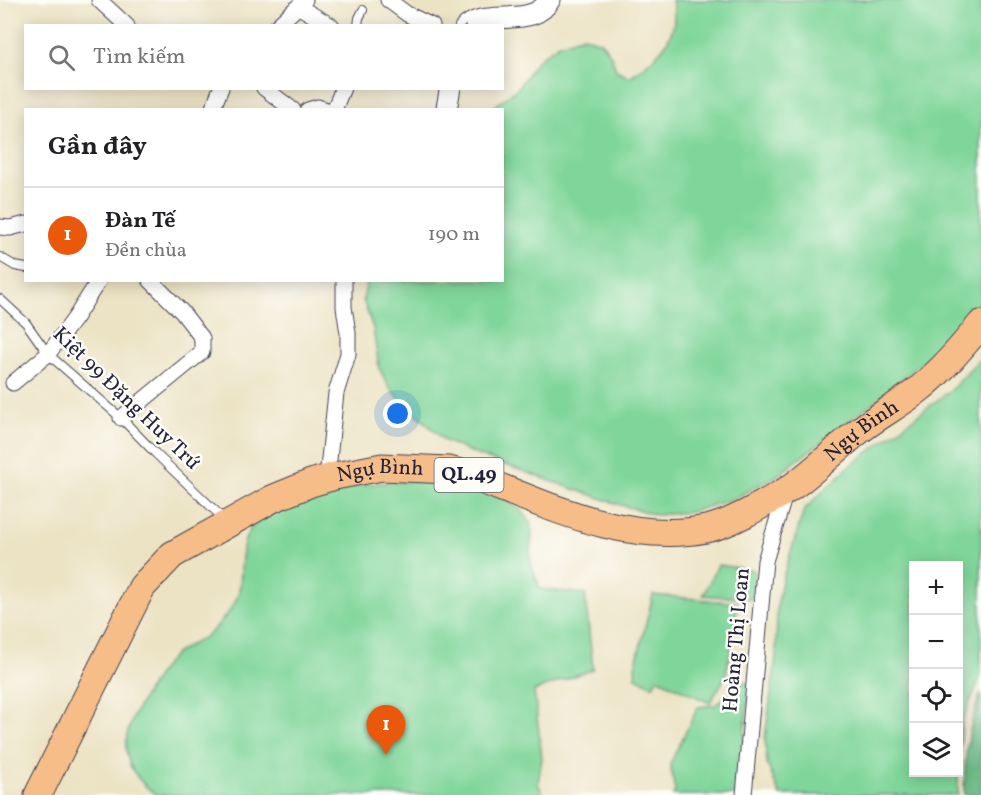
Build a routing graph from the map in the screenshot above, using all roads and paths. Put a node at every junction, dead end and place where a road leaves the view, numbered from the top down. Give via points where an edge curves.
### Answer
1 (99, 0) edge
2 (387, 0) edge
3 (542, 0) edge
4 (553, 0) edge
5 (302, 3) edge
6 (363, 10) dead end
7 (125, 24) edge
8 (279, 24) edge
9 (329, 24) edge
10 (358, 24) edge
11 (428, 24) edge
12 (462, 24) edge
13 (481, 24) edge
14 (220, 90) edge
15 (267, 90) edge
16 (342, 90) edge
17 (444, 90) edge
18 (453, 90) edge
19 (213, 108) edge
20 (290, 108) edge
21 (335, 108) edge
22 (440, 108) edge
23 (449, 108) edge
24 (24, 224) edge
25 (0, 227) edge
26 (1, 259) edge
27 (24, 268) edge
28 (98, 282) edge
29 (152, 282) edge
30 (344, 282) edge
31 (0, 299) edge
32 (981, 324) edge
33 (48, 354) junction
34 (13, 383) dead end
35 (121, 418) junction
36 (327, 478) junction
37 (786, 491) junction
38 (229, 524) junction
39 (38, 795) edge
40 (744, 795) edge

1 - 7 street
2 - 11 street
3 - 12 lane via 526,9 474,15
4 - 13 street via 549,8 532,18
5 - 8 street
5 - 9 street
6 - 10 lane
14 - 19 street
15 - 20 street
16 - 21 street
17 - 22 lane
18 - 23 street
24 - 25 street
26 - 27 lane
28 - 33 street
29 - 35 street via 202,338 202,352
30 - 36 street via 348,354 336,393
31 - 33 lane, Kiệt 99 Đặng Huy Trứ via 26,323
32 - 37 highway, Ngự Bình / QL.49 via 949,362 917,391 862,429
33 - 34 street
33 - 35 lane, Kiệt 99 Đặng Huy Trứ
35 - 38 lane, Kiệt 99 Đặng Huy Trứ
36 - 37 highway, Ngự Bình / QL.49 via 382,467 449,470 587,519 645,533 672,534 708,529
36 - 38 highway, Ngự Bình / QL.49 via 272,499
37 - 40 street, Hoàng Thị Loan via 765,561
38 - 39 highway, Ngự Bình / QL.49 via 172,555 142,587

